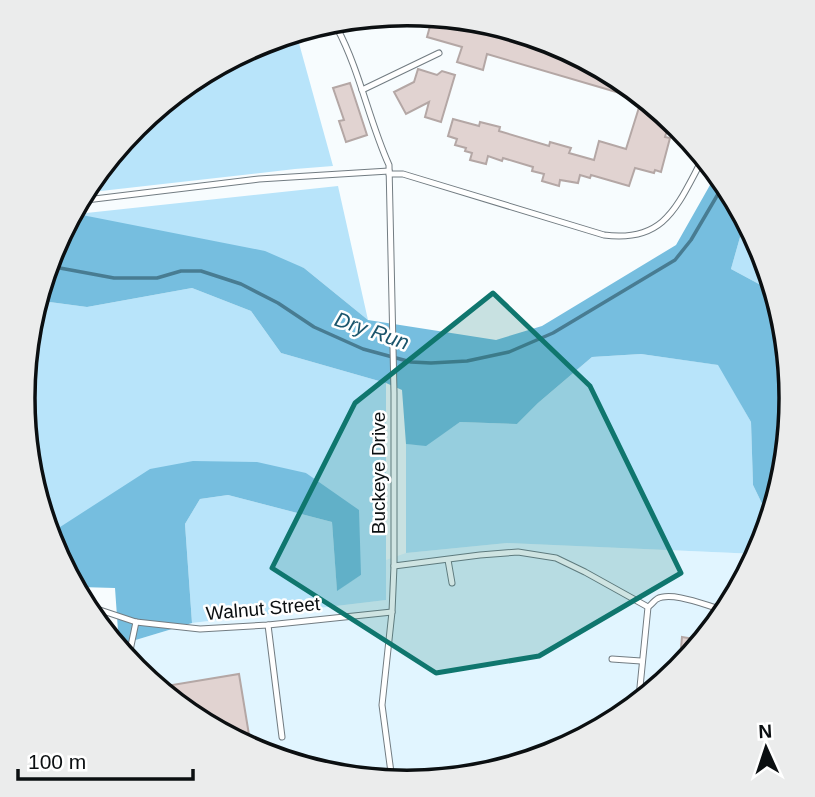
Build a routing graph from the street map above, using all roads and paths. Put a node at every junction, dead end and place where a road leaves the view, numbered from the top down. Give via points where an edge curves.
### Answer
1 (339, 32) edge
2 (439, 53) dead end
3 (362, 90) junction
4 (698, 167) edge
5 (389, 170) junction
6 (93, 199) edge
7 (448, 560) junction
8 (394, 566) junction
9 (452, 583) dead end
10 (648, 607) junction
11 (715, 608) edge
12 (102, 611) edge
13 (392, 612) junction
14 (136, 622) junction
15 (268, 625) junction
16 (131, 647) edge
17 (612, 659) dead end
18 (641, 661) junction
19 (639, 689) edge
20 (282, 737) dead end
21 (389, 770) edge

1 - 3 lane, Buckeye Drive
2 - 3 lane
3 - 5 lane, Buckeye Drive
4 - 5 lane via 665,220 637,235 622,237
5 - 6 lane via 259,179
5 - 8 lane, Buckeye Drive
7 - 8 lane
7 - 9 lane
7 - 10 lane via 518,552 556,558
8 - 13 lane, Buckeye Drive
10 - 11 lane via 666,596
10 - 18 lane
12 - 14 lane, Walnut Street
13 - 15 lane, Walnut Street
13 - 21 lane, Buckeye Drive via 382,705
14 - 15 lane, Walnut Street via 200,629
14 - 16 lane
15 - 20 lane
17 - 18 lane
18 - 19 lane

